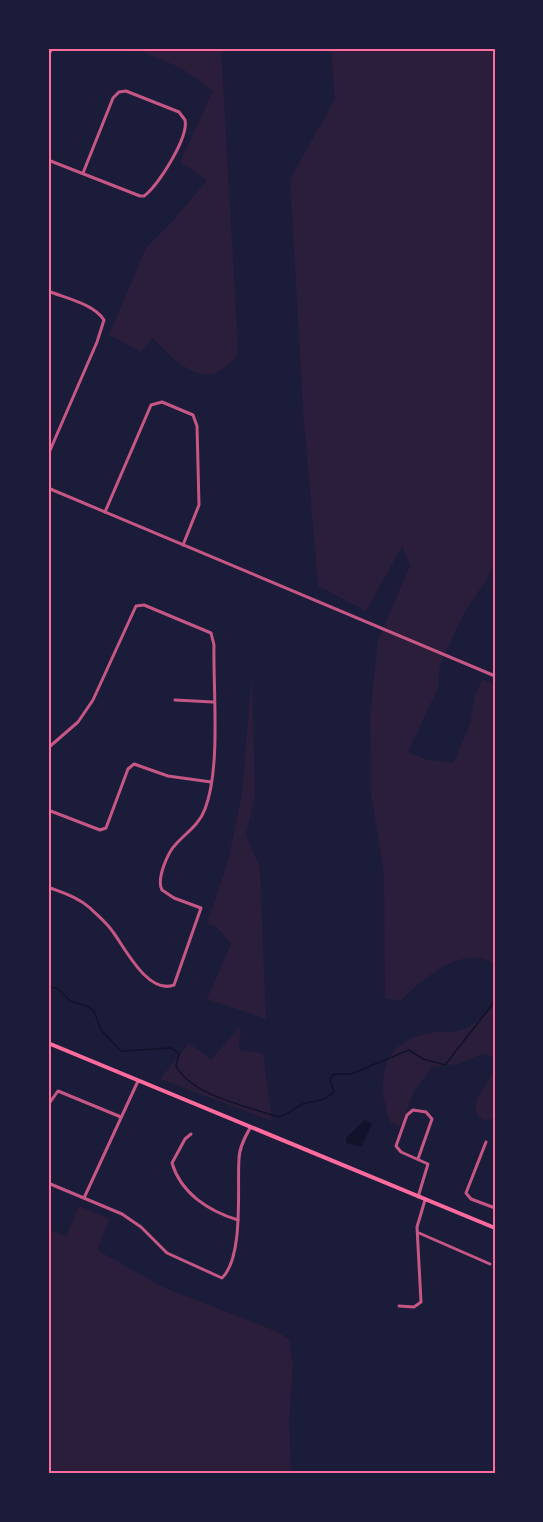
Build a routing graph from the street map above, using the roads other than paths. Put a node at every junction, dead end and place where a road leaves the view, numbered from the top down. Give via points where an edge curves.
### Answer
1 (52, 48) edge
2 (48, 57) edge
3 (48, 160) edge
4 (83, 173) junction
5 (48, 291) edge
6 (48, 440) edge
7 (53, 442) junction
8 (48, 455) edge
9 (48, 488) edge
10 (105, 512) junction
11 (183, 545) junction
12 (495, 676) edge
13 (175, 700) dead end
14 (213, 702) junction
15 (48, 748) edge
16 (211, 782) junction
17 (48, 810) edge
18 (48, 887) edge
19 (48, 1043) edge
20 (138, 1082) junction
21 (48, 1105) edge
22 (121, 1117) junction
23 (250, 1128) junction
24 (191, 1134) dead end
25 (486, 1142) dead end
26 (418, 1159) junction
27 (48, 1183) edge
28 (418, 1197) junction
29 (84, 1198) junction
30 (425, 1200) junction
31 (495, 1208) edge
32 (238, 1220) junction
33 (495, 1228) edge
34 (419, 1233) junction
35 (490, 1264) dead end
36 (399, 1306) dead end

1 - 2 street
3 - 4 street
4 - 4 street via 144,196 168,166 185,120 179,112 126,91 119,92 113,98
5 - 7 street via 100,313 104,320
6 - 7 street
7 - 8 street
9 - 10 street
10 - 11 street
10 - 11 street via 151,405 166,403 193,415 197,426 199,506
11 - 12 street
13 - 14 street
14 - 15 street via 211,633 144,605 136,606 93,700 78,722
14 - 16 street
16 - 17 street via 168,776 134,764 128,769 106,828 100,830
16 - 18 street via 203,816 171,850 160,879 167,894 201,908 174,985 159,984 147,977 112,930 88,906
19 - 20 main road
20 - 22 street
20 - 23 main road
21 - 22 street via 58,1091
22 - 29 street
23 - 28 main road
23 - 32 street via 238,1156
24 - 32 street via 172,1163 175,1175 206,1208
25 - 31 street via 466,1193
26 - 26 street via 396,1146 407,1115 413,1110 426,1112 432,1119
26 - 28 street via 428,1167
27 - 29 street
28 - 30 main road
29 - 32 street via 131,1220 167,1252 222,1278 229,1271
30 - 33 main road
30 - 34 street via 417,1227
34 - 35 street
34 - 36 street via 421,1302 414,1307

